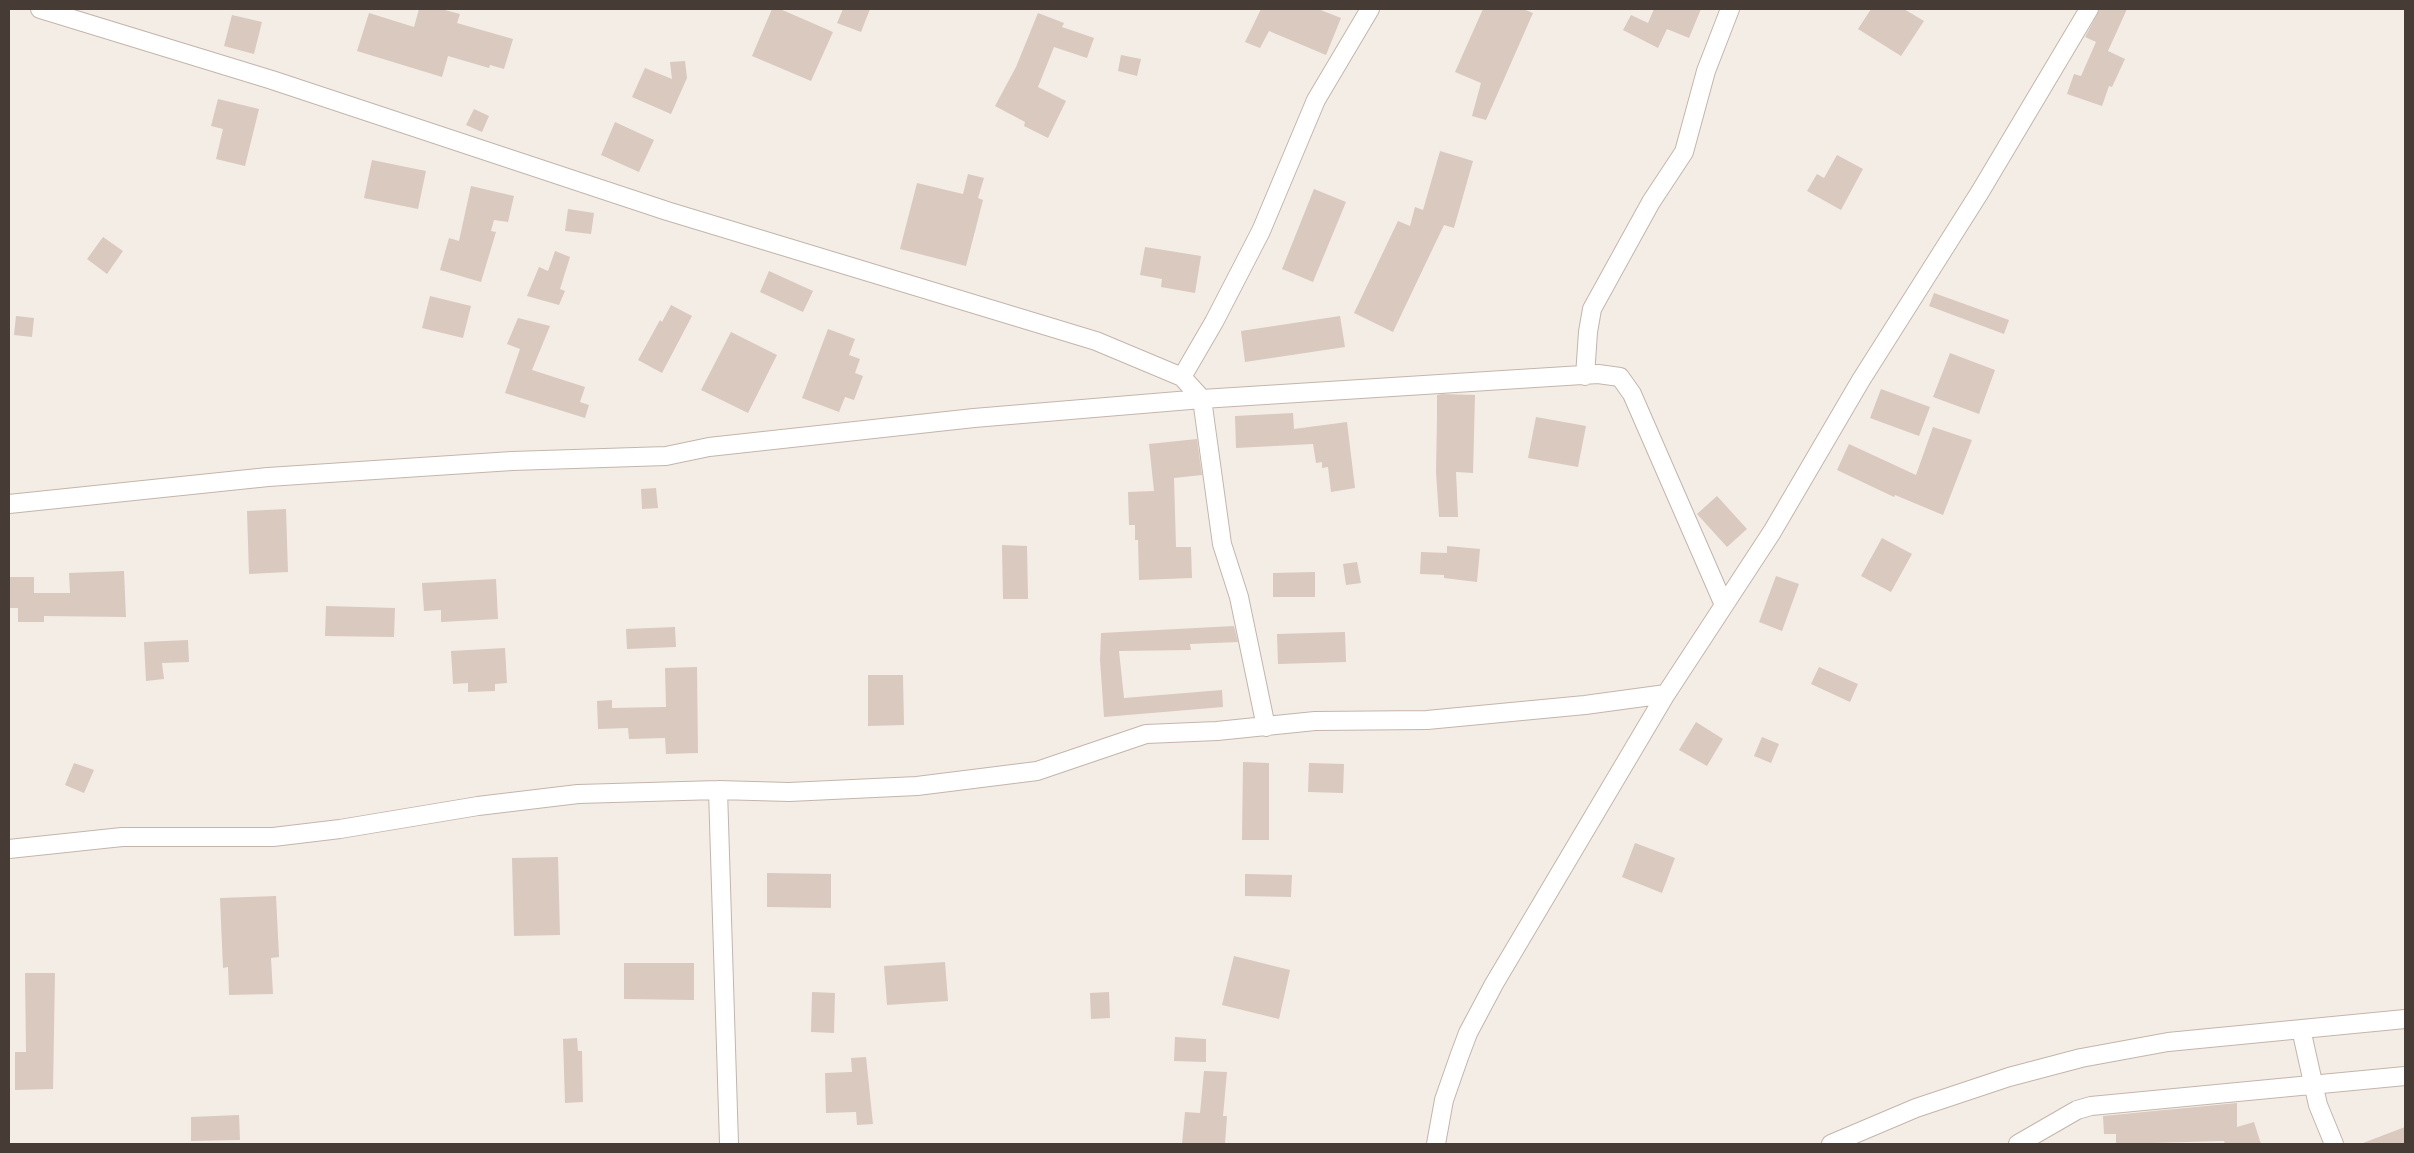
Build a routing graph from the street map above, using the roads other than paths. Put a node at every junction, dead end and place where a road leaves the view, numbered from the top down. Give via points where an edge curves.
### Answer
1 (40, 9) edge
2 (1370, 9) edge
3 (1730, 9) edge
4 (2089, 9) edge
5 (1182, 376) junction
6 (1585, 376) junction
7 (1202, 400) junction
8 (9, 504) edge
9 (1724, 605) junction
10 (1666, 694) junction
11 (1266, 727) junction
12 (718, 790) junction
13 (9, 849) edge
14 (2405, 1019) edge
15 (2301, 1029) junction
16 (2405, 1076) edge
17 (2314, 1085) junction
18 (729, 1144) edge
19 (1436, 1144) edge
20 (1831, 1144) edge
21 (2018, 1144) edge
22 (2334, 1144) edge

1 - 5 street via 272,80 667,211 1096,342
2 - 5 street via 1316,100 1260,231 1214,322
3 - 6 street via 1706,70 1684,152 1651,202 1592,310
4 - 9 street via 1980,192 1861,380 1772,532
5 - 7 street
6 - 7 street
6 - 9 street via 1620,376 1632,394
7 - 8 street via 974,418 710,447 666,456 512,461 268,477
7 - 11 street via 1222,544 1238,592
9 - 10 street
10 - 11 street via 1427,720 1315,721
10 - 19 street via 1468,1033 1444,1100
11 - 12 street via 1146,734 1037,771 981,779 856,790
12 - 13 street via 547,796 273,837 122,838
12 - 18 street
14 - 15 street
15 - 17 street
15 - 20 street via 2168,1042 2081,1058 2009,1077 1916,1108
16 - 17 street
17 - 21 street via 2091,1106 2077,1110
17 - 22 street via 2318,1105

